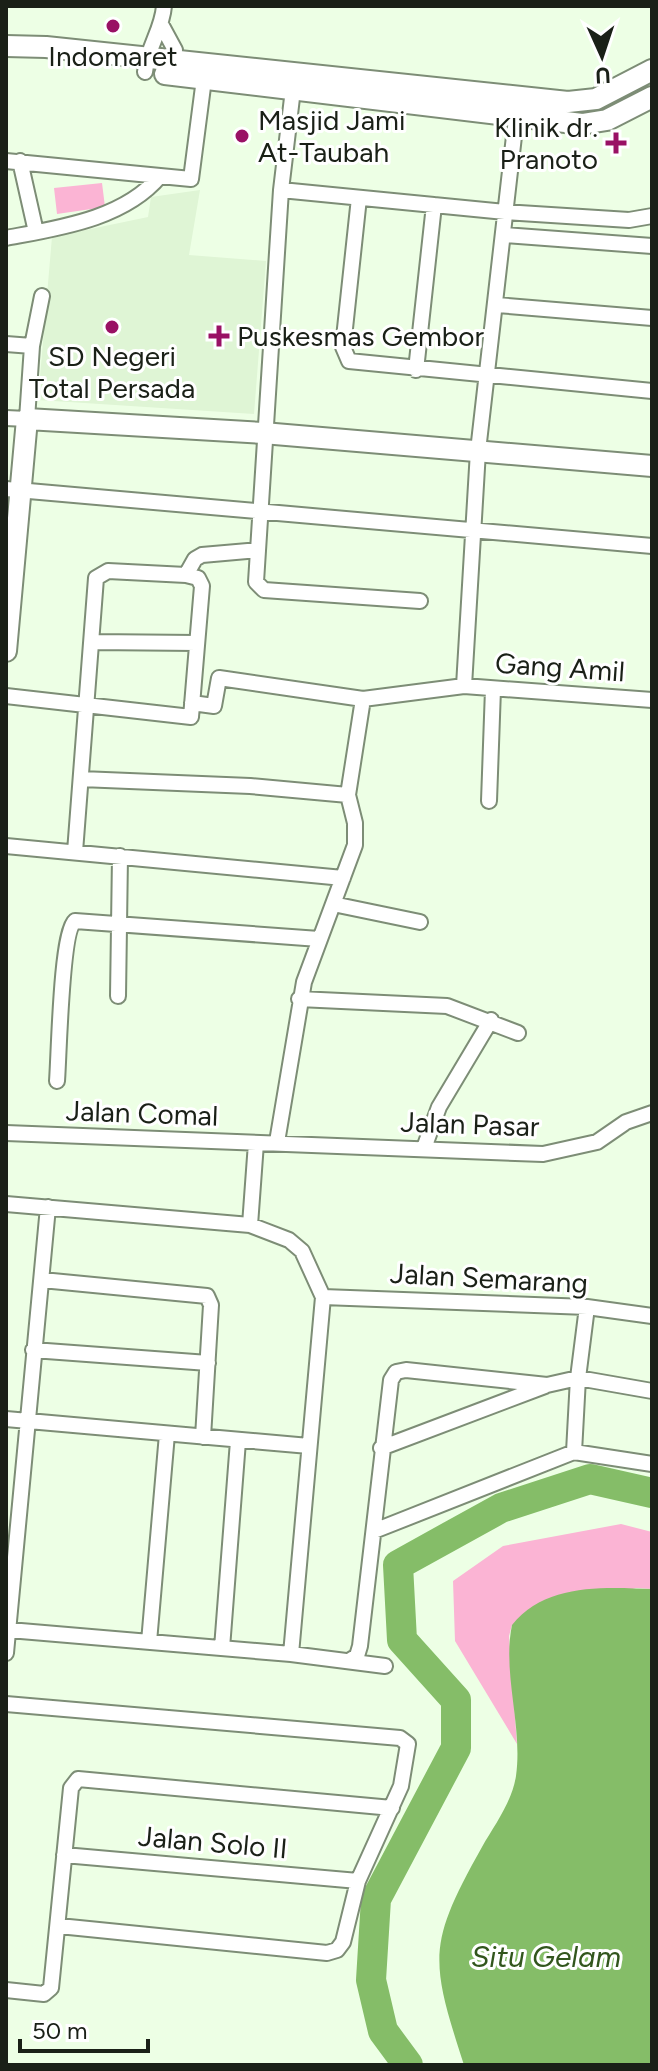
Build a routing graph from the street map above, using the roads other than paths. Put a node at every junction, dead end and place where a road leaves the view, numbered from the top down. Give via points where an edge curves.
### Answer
1 (164, 6) edge
2 (162, 26) junction
3 (6, 46) edge
4 (6, 59) edge
5 (146, 65) junction
6 (173, 68) junction
7 (652, 70) edge
8 (204, 79) junction
9 (294, 81) junction
10 (652, 97) edge
11 (517, 107) junction
12 (13, 161) edge
13 (160, 176) junction
14 (281, 190) junction
15 (359, 198) junction
16 (434, 205) junction
17 (505, 212) junction
18 (652, 216) edge
19 (629, 220) junction
20 (36, 232) junction
21 (504, 235) junction
22 (6, 238) edge
23 (627, 244) junction
24 (652, 246) edge
25 (42, 296) dead end
26 (497, 305) junction
27 (652, 318) edge
28 (6, 344) edge
29 (32, 346) junction
30 (416, 370) junction
31 (487, 377) junction
32 (652, 391) edge
33 (6, 418) edge
34 (27, 419) junction
35 (263, 433) junction
36 (478, 451) junction
37 (652, 466) edge
38 (13, 490) edge
39 (261, 512) junction
40 (471, 530) junction
41 (652, 546) edge
42 (258, 550) junction
43 (186, 575) junction
44 (420, 601) dead end
45 (92, 642) junction
46 (197, 643) junction
47 (6, 651) edge
48 (464, 686) junction
49 (493, 689) junction
50 (6, 696) edge
51 (363, 699) junction
52 (652, 700) edge
53 (192, 703) junction
54 (88, 705) junction
55 (81, 779) junction
56 (348, 795) junction
57 (489, 801) dead end
58 (6, 846) edge
59 (75, 852) junction
60 (120, 856) junction
61 (343, 878) junction
62 (333, 904) junction
63 (420, 922) dead end
64 (120, 926) junction
65 (319, 939) junction
66 (118, 996) dead end
67 (299, 999) junction
68 (491, 1020) junction
69 (518, 1033) dead end
70 (57, 1081) dead end
71 (652, 1113) edge
72 (6, 1133) edge
73 (277, 1142) junction
74 (256, 1143) junction
75 (424, 1148) junction
76 (6, 1204) edge
77 (48, 1207) junction
78 (250, 1225) junction
79 (42, 1280) junction
80 (323, 1297) junction
81 (587, 1307) junction
82 (652, 1316) edge
83 (33, 1350) junction
84 (208, 1363) junction
85 (578, 1378) junction
86 (547, 1385) junction
87 (652, 1391) edge
88 (6, 1419) edge
89 (30, 1422) junction
90 (167, 1434) junction
91 (203, 1437) junction
92 (238, 1441) junction
93 (309, 1446) junction
94 (381, 1448) junction
95 (574, 1452) junction
96 (652, 1464) edge
97 (374, 1531) junction
98 (9, 1630) junction
99 (149, 1642) junction
100 (222, 1648) junction
101 (6, 1653) edge
102 (291, 1654) junction
103 (349, 1661) junction
104 (385, 1666) dead end
105 (6, 1704) edge
106 (392, 1808) junction
107 (64, 1855) junction
108 (358, 1881) junction
109 (59, 1926) junction
110 (6, 1990) edge

1 - 2 street
2 - 5 street via 150,44
2 - 6 street via 174,46
3 - 5 main road
4 - 5 main road
5 - 6 main road
6 - 8 main road
6 - 9 main road
7 - 11 main road via 587,101
8 - 9 main road
8 - 13 street via 191,179
9 - 11 main road
9 - 14 street
10 - 11 main road via 596,123
11 - 17 street
12 - 13 street
12 - 20 street
13 - 20 street via 133,202
14 - 15 street
14 - 35 street
15 - 16 street
15 - 30 street via 343,353 355,364
16 - 17 street
16 - 30 street
17 - 19 street
17 - 21 street
18 - 19 street
19 - 23 street
20 - 22 street
21 - 23 street
21 - 26 street
23 - 24 street
25 - 29 street
26 - 27 street
26 - 31 street
28 - 29 street
29 - 34 street
30 - 31 street
31 - 32 street
31 - 36 street
33 - 34 street
34 - 35 main road
34 - 38 main road
35 - 36 main road
35 - 39 street
36 - 37 main road
36 - 40 street
38 - 39 street
38 - 47 main road
39 - 40 street
39 - 42 street
40 - 41 street
40 - 48 street
42 - 43 street via 202,555
42 - 44 street via 260,589
43 - 45 street via 102,572 96,578
43 - 46 street via 198,578 202,586
45 - 46 street
45 - 54 street
46 - 53 street
48 - 49 street, Gang Amil
48 - 51 street, Gang Amil
49 - 52 street, Gang Amil
49 - 57 street
50 - 54 street
51 - 53 street, Gang Amil via 219,678 214,706
51 - 56 street
53 - 54 street via 188,719
54 - 55 street
55 - 56 street
55 - 59 street
56 - 61 street via 357,836
58 - 59 street
59 - 60 street
60 - 61 street
60 - 64 street
61 - 62 street
62 - 63 street
62 - 65 street
64 - 65 street
64 - 66 street
64 - 70 street via 79,920 70,926
65 - 67 street
67 - 68 street via 447,1006
67 - 73 street
68 - 69 street
68 - 75 street via 439,1107
71 - 75 street, Jalan Pasar via 626,1122 597,1142 561,1152
72 - 74 street, Jalan Comal
73 - 74 street, Jalan Comal
73 - 75 street, Jalan Pasar
74 - 78 street
76 - 77 street
77 - 78 street
77 - 79 street
78 - 80 street via 289,1240 302,1251
79 - 83 street
79 - 84 street via 207,1296
80 - 81 street, Jalan Semarang
80 - 93 street
81 - 82 street, Jalan Semarang
81 - 85 street
83 - 84 street
83 - 89 street
84 - 91 street
85 - 86 street
85 - 87 street
85 - 95 street
86 - 94 street
86 - 94 street via 399,1371 391,1380
88 - 89 street
89 - 90 street
89 - 98 street
90 - 91 street
90 - 99 street
91 - 92 street
92 - 93 street
92 - 100 street
93 - 102 street
94 - 97 street
95 - 96 street
95 - 97 street
97 - 103 street via 360,1646
98 - 99 street
98 - 101 street
99 - 100 street
100 - 102 street
102 - 103 street
103 - 104 street
105 - 106 street via 402,1738 408,1744 405,1769
106 - 107 street via 83,1778 71,1788
106 - 108 street
107 - 108 street, Jalan Solo II
107 - 109 street
108 - 109 street via 343,1942 332,1952
109 - 110 street via 50,1991

